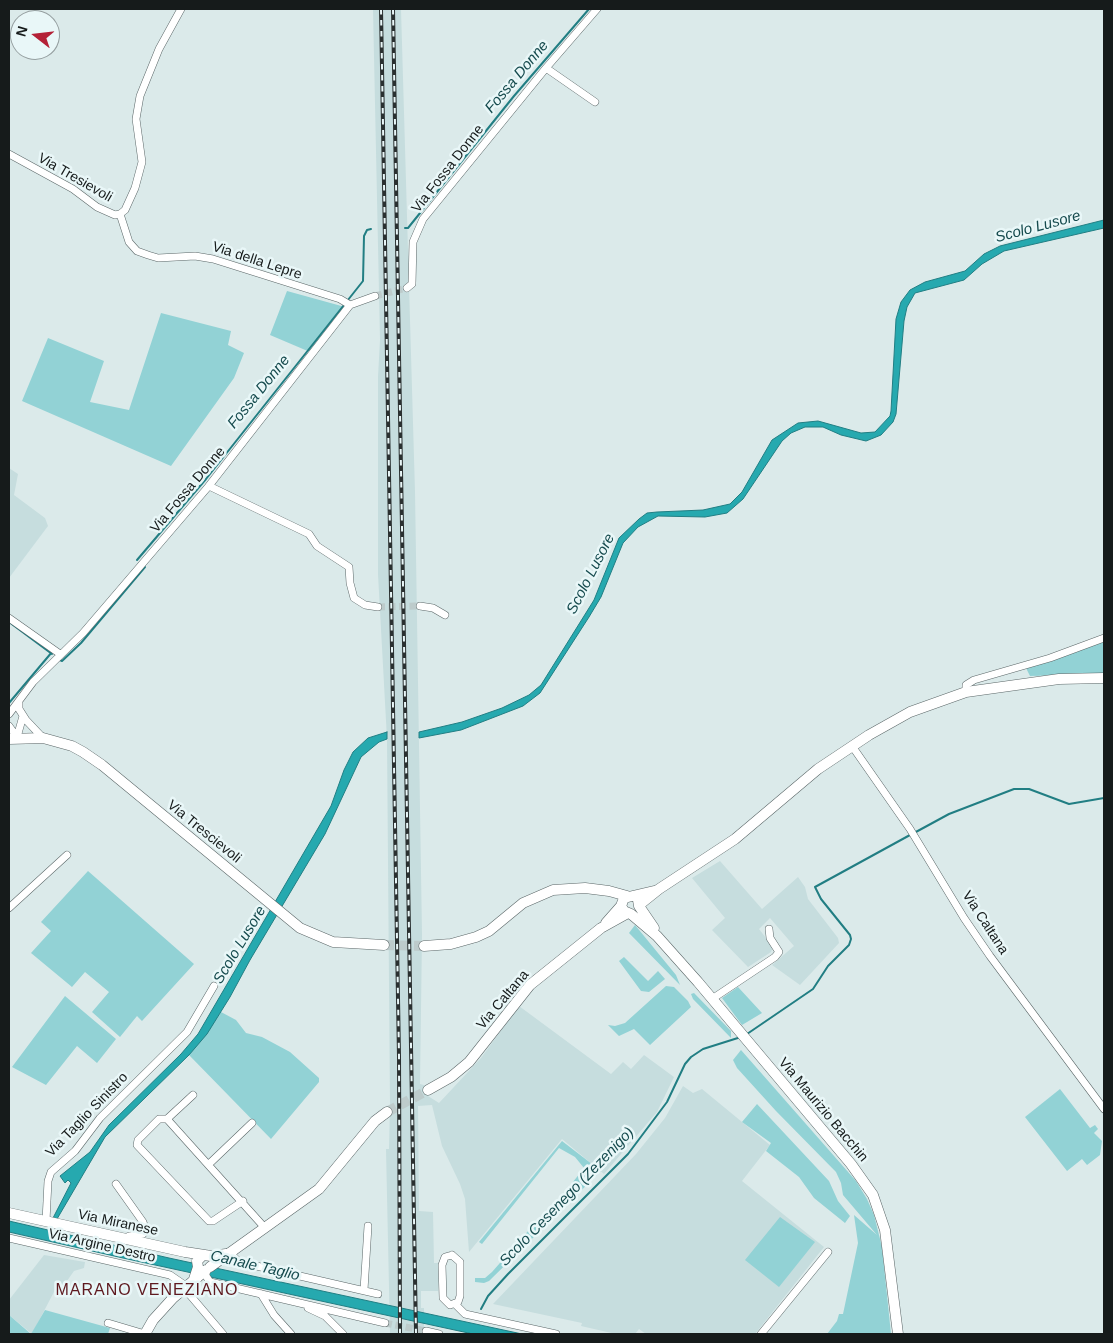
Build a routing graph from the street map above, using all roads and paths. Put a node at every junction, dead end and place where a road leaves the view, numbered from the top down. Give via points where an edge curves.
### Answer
1 (181, 9) edge
2 (598, 9) edge
3 (546, 68) junction
4 (595, 102) dead end
5 (9, 154) edge
6 (120, 214) junction
7 (407, 288) dead end
8 (375, 296) tunnel mouth
9 (349, 304) junction
10 (209, 486) junction
11 (420, 606) tunnel mouth
12 (378, 607) tunnel mouth
13 (445, 615) dead end
14 (9, 618) edge
15 (1104, 638) edge
16 (60, 654) junction
17 (1104, 678) edge
18 (966, 692) junction
19 (19, 703) junction
20 (9, 714) edge
21 (23, 716) junction
22 (9, 726) edge
23 (13, 738) edge
24 (43, 738) junction
25 (852, 746) junction
26 (67, 855) dead end
27 (630, 905) junction
28 (9, 908) edge
29 (768, 929) dead end
30 (384, 945) tunnel mouth
31 (424, 946) tunnel mouth
32 (214, 986) dead end
33 (712, 999) junction
34 (428, 1090) tunnel mouth
35 (192, 1095) dead end
36 (1104, 1109) edge
37 (387, 1112) tunnel mouth
38 (167, 1119) junction
39 (252, 1123) dead end
40 (209, 1164) junction
41 (116, 1184) dead end
42 (243, 1201) junction
43 (9, 1213) edge
44 (46, 1221) junction
45 (368, 1226) dead end
46 (265, 1228) junction
47 (9, 1238) edge
48 (126, 1239) junction
49 (828, 1252) dead end
50 (228, 1253) junction
51 (202, 1263) junction
52 (188, 1284) junction
53 (364, 1290) junction
54 (261, 1294) junction
55 (378, 1294) dead end
56 (306, 1304) junction
57 (455, 1304) junction
58 (108, 1322) dead end
59 (385, 1323) tunnel mouth
60 (426, 1331) dead end
61 (145, 1334) edge
62 (223, 1334) edge
63 (292, 1334) edge
64 (343, 1334) edge
65 (439, 1334) edge
66 (556, 1334) edge
67 (761, 1334) edge
68 (898, 1334) edge

1 - 6 street, Via Tresievoli via 159,48 140,96 136,119 142,162 135,188
2 - 3 street, Via Fossa Donne
3 - 4 street
3 - 7 street, Via Fossa Donne via 423,219 413,242 412,284
5 - 6 street, Via Tresievoli via 73,189 97,207
6 - 9 street, Via della Lepre via 129,242 137,251 158,258 195,256 213,259
8 - 9 street
9 - 10 street, Via Fossa Donne
10 - 12 street via 309,534 317,546 349,567 354,598 365,605
10 - 16 street, Via Fossa Donne via 83,633
11 - 13 street via 433,608
14 - 16 street
15 - 18 street, Via Caltana via 974,680 966,685
16 - 19 street, Via Fossa Donne via 32,682
17 - 18 main road, Via Caltana via 1059,679
18 - 25 main road, Via Caltana via 910,712
19 - 20 street, Via Fossa Donne
19 - 21 street
21 - 23 street
21 - 24 street
22 - 23 street
23 - 24 main road, Via Trescievoli
24 - 30 main road, Via Trescievoli via 72,746 102,765 308,932 333,942
25 - 27 main road, Via Caltana via 795,787 735,839
25 - 36 street, Via Caltana via 910,829 990,956
26 - 28 street
27 - 31 main road, Via Maurizio Bacchin via 599,890 573,887 553,890 524,903 476,938
27 - 33 main road, Via Maurizio Bacchin
27 - 34 main road, Via Caltana via 530,985 459,1072
29 - 33 street via 779,952 775,957
32 - 44 street, Via Taglio Sinistro via 187,1032 100,1118 76,1151 51,1172
33 - 68 main road, Via Maurizio Bacchin via 851,1164 873,1195 885,1230
35 - 38 street
37 - 46 main road via 375,1121 319,1189
38 - 40 street
38 - 42 street via 159,1119 137,1145 209,1221
39 - 40 street
40 - 42 street
41 - 48 street via 145,1228 143,1234
42 - 46 street
43 - 44 main road
44 - 48 main road, Via Miranese
45 - 53 street
46 - 50 main road
47 - 52 street, Via Argine Destro via 170,1275
48 - 51 main road, Via Miranese
49 - 67 street
50 - 51 main road
50 - 53 street via 239,1262
51 - 52 main road
51 - 54 street via 210,1282
52 - 61 main road via 161,1310
52 - 62 street, Via Argine Destro
53 - 55 street
54 - 56 street
54 - 63 street via 274,1315
56 - 59 street
56 - 64 street via 306,1307 325,1316
57 - 57 street via 460,1296 460,1265 459,1259 452,1255 442,1262 442,1296 446,1303
57 - 66 street via 465,1314
58 - 61 street
60 - 65 street

